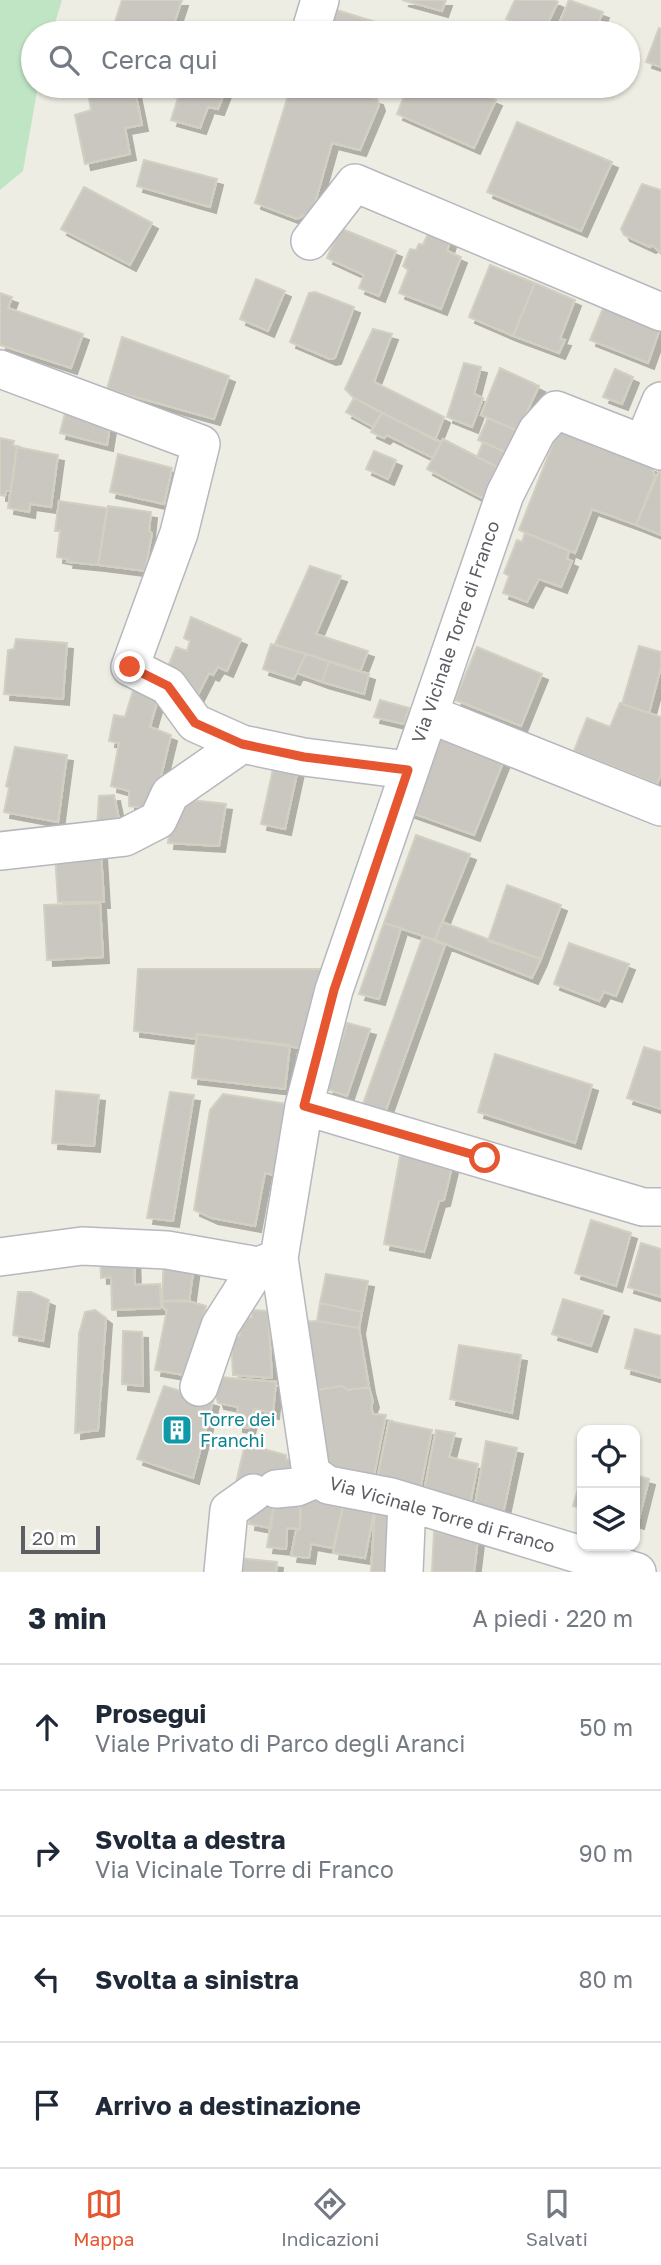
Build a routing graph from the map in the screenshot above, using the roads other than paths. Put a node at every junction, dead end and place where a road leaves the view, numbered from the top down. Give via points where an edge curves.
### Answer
1 (320, 0) edge
2 (314, 21) edge
3 (310, 241) dead end
4 (661, 312) edge
5 (0, 369) edge
6 (661, 401) edge
7 (652, 448) edge
8 (429, 714) junction
9 (242, 744) junction
10 (408, 770) junction
11 (661, 807) edge
12 (0, 851) edge
13 (304, 1106) junction
14 (661, 1207) edge
15 (0, 1257) edge
16 (268, 1262) junction
17 (199, 1387) dead end
18 (318, 1478) junction
19 (407, 1502) junction
20 (223, 1572) edge
21 (404, 1572) edge
22 (637, 1572) edge

1 - 2 street
3 - 4 street via 355,183
5 - 9 street via 201,444 179,533 130,667 168,686 195,723
6 - 7 street
7 - 8 street, Via Vicinale Torre di Franco via 556,410 537,431 505,494
8 - 10 street, Via Vicinale Torre di Franco
8 - 11 street
9 - 10 street
9 - 12 street via 170,794 158,820 125,837
10 - 13 street, Via Vicinale Torre di Franco via 334,990
13 - 14 street via 643,1207
13 - 16 street, Via Vicinale Torre di Franco
15 - 16 street via 82,1246
16 - 17 street via 220,1326
16 - 18 street, Via Vicinale Torre di Franco via 311,1473
18 - 19 street, Via Vicinale Torre di Franco via 328,1485
18 - 20 street via 297,1487 265,1491 229,1510
19 - 21 street
19 - 22 street, Via Vicinale Torre di Franco

